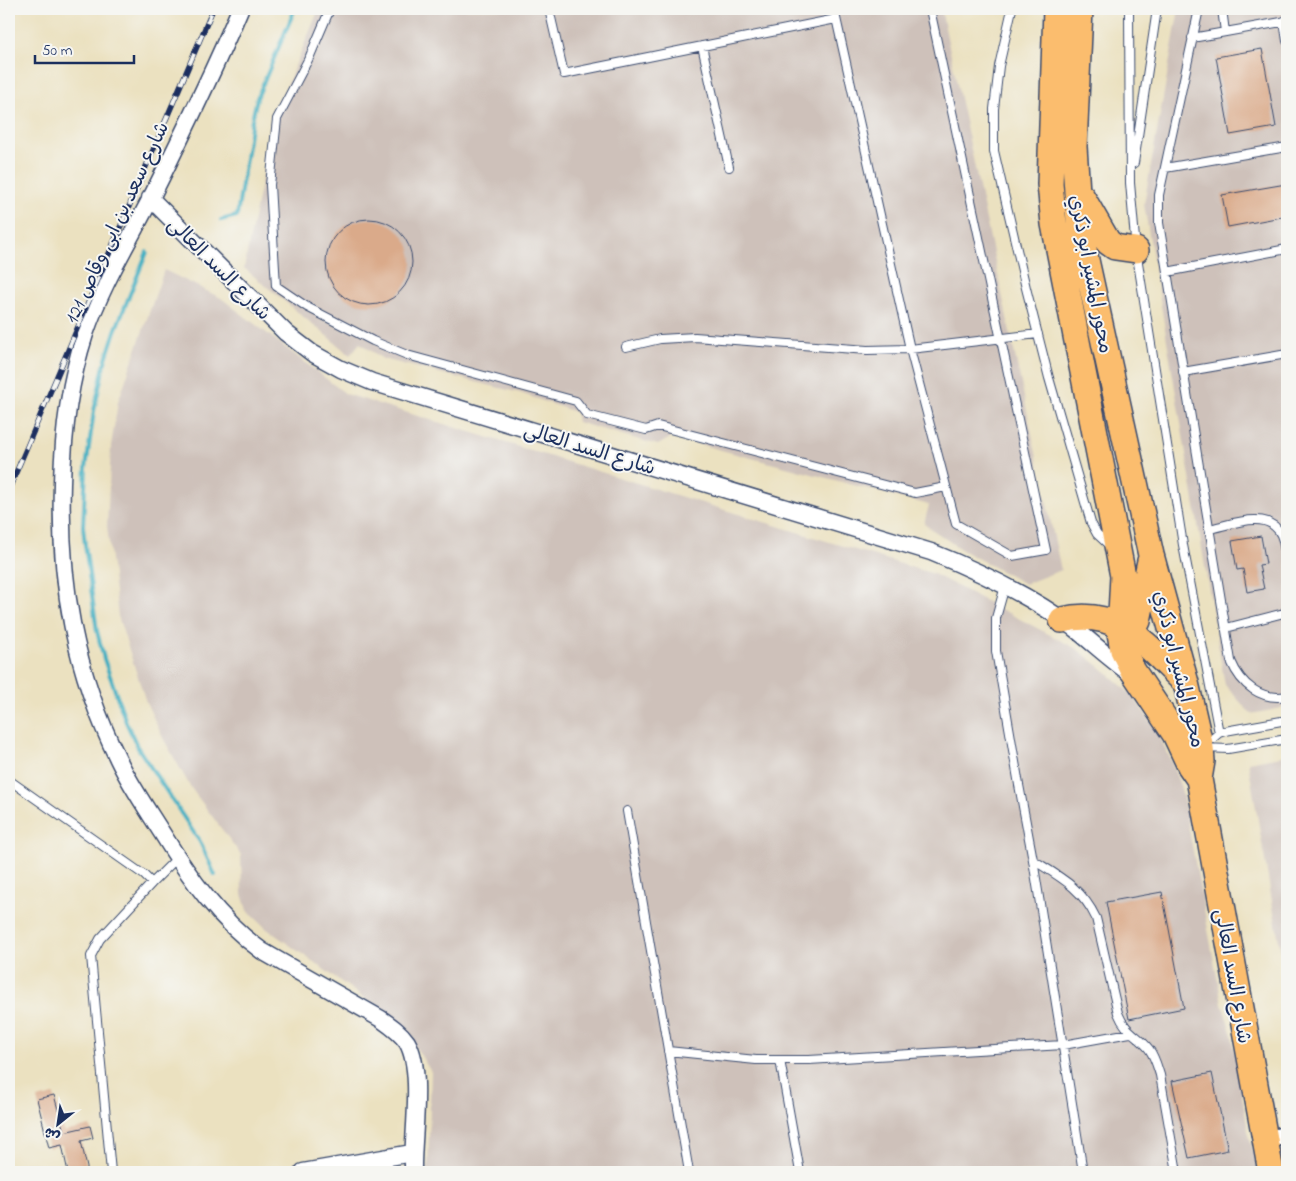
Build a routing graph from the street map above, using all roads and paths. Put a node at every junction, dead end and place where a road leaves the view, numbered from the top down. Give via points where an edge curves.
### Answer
1 (240, 9) edge
2 (330, 9) edge
3 (549, 9) edge
4 (834, 9) edge
5 (930, 9) edge
6 (1012, 9) edge
7 (1056, 9) edge
8 (1080, 9) edge
9 (1129, 9) edge
10 (1157, 9) edge
11 (1200, 9) edge
12 (1222, 9) edge
13 (836, 18) junction
14 (1285, 21) edge
15 (1226, 32) junction
16 (1192, 38) junction
17 (1287, 41) edge
18 (702, 46) junction
19 (1287, 147) edge
20 (729, 167) dead end
21 (1165, 168) junction
22 (1130, 182) junction
23 (1076, 184) junction
24 (150, 198) junction
25 (1287, 249) edge
26 (1136, 250) junction
27 (1167, 272) junction
28 (1038, 334) junction
29 (1001, 338) junction
30 (626, 347) dead end
31 (910, 349) junction
32 (1287, 354) edge
33 (1183, 372) junction
34 (946, 487) junction
35 (1209, 529) junction
36 (1119, 550) junction
37 (1151, 555) junction
38 (1287, 574) edge
39 (1123, 576) junction
40 (1005, 586) junction
41 (1287, 609) edge
42 (1064, 621) junction
43 (1226, 628) junction
44 (1124, 633) junction
45 (1140, 680) junction
46 (1186, 683) junction
47 (1287, 696) edge
48 (1287, 720) edge
49 (1287, 739) edge
50 (1210, 741) junction
51 (1199, 779) junction
52 (9, 780) edge
53 (628, 811) dead end
54 (177, 858) junction
55 (1033, 860) junction
56 (152, 883) junction
57 (1130, 1033) junction
58 (1063, 1045) junction
59 (668, 1051) junction
60 (780, 1060) junction
61 (1276, 1138) edge
62 (412, 1153) junction
63 (322, 1171) edge
64 (111, 1172) edge
65 (303, 1172) edge
66 (413, 1172) edge
67 (688, 1172) edge
68 (800, 1172) edge
69 (1083, 1172) edge
70 (1177, 1172) edge
71 (1271, 1172) edge

1 - 24 street, شارع سعد بن ابى وقاص 121
2 - 34 lane via 310,56 276,119 270,185 276,286 307,307 373,341 407,355 576,401 587,415 646,430 658,426 915,494
3 - 18 lane via 564,74
4 - 13 lane
5 - 29 lane
6 - 28 lane via 999,66 994,151
7 - 36 main road, محور المشير ابو ذكري via 1050,176 1054,224
8 - 23 main road, محور المشير ابو ذكري via 1074,147
9 - 22 lane
10 - 22 lane
11 - 16 lane
12 - 15 lane
13 - 18 lane
13 - 31 lane
14 - 15 lane
14 - 17 lane
15 - 16 lane
16 - 21 lane
18 - 20 lane
19 - 21 lane
21 - 27 lane via 1158,208
22 - 26 lane
23 - 26 main road via 1108,242 1115,247
23 - 37 main road, محور المشير ابو ذكري via 1086,260
24 - 40 street, شارع السد العالى via 286,333 341,369 372,382 931,552
24 - 54 street, شارع سعد بن ابى وقاص 121 via 108,278 76,363 62,452 62,546 72,627 91,696 120,763
25 - 27 lane
26 - 50 lane via 1183,544
27 - 33 lane
28 - 29 lane
28 - 36 lane via 1091,523 1101,539
29 - 31 lane
29 - 34 lane via 1046,550 1012,556 956,524
30 - 31 lane via 660,339 695,337 867,350
31 - 34 lane
32 - 33 lane
33 - 35 lane
35 - 38 lane via 1252,520 1271,524 1282,536
35 - 43 lane
36 - 39 main road, محور المشير ابو ذكري
37 - 44 main road via 1138,622
37 - 46 main road, محور المشير ابو ذكري
39 - 42 main road via 1092,606
39 - 44 main road, محور المشير ابو ذكري
40 - 42 street, شارع السد العالى
40 - 55 lane via 996,618 996,651
41 - 43 lane via 1284,613
42 - 44 main road via 1092,617
42 - 45 street, شارع السد العالى
43 - 47 lane via 1232,661 1244,682 1265,696
44 - 45 main road, محور المشير ابو ذكري via 1127,661
44 - 46 main road
45 - 51 main road, محور المشير ابو ذكري
46 - 50 main road, محور المشير ابو ذكري
48 - 50 lane
49 - 50 lane via 1228,749
50 - 51 main road, محور المشير ابو ذكري
51 - 61 main road, شارع السد العالى
52 - 56 lane
53 - 59 lane
54 - 56 lane
54 - 62 street, شارع سعد بن ابى وقاص 121 via 245,939 381,1019 406,1042 414,1058 416,1074
55 - 57 lane via 1080,892 1090,904 1118,1013
55 - 58 lane
56 - 64 lane via 100,939 91,956
57 - 58 lane
57 - 70 lane via 1149,1049 1156,1061
58 - 60 lane
58 - 69 lane
59 - 60 lane
59 - 67 lane
60 - 68 lane
61 - 71 main road, شارع السد العالى
62 - 63 street
62 - 66 street, شارع سعد بن ابى وقاص 121
63 - 65 street

